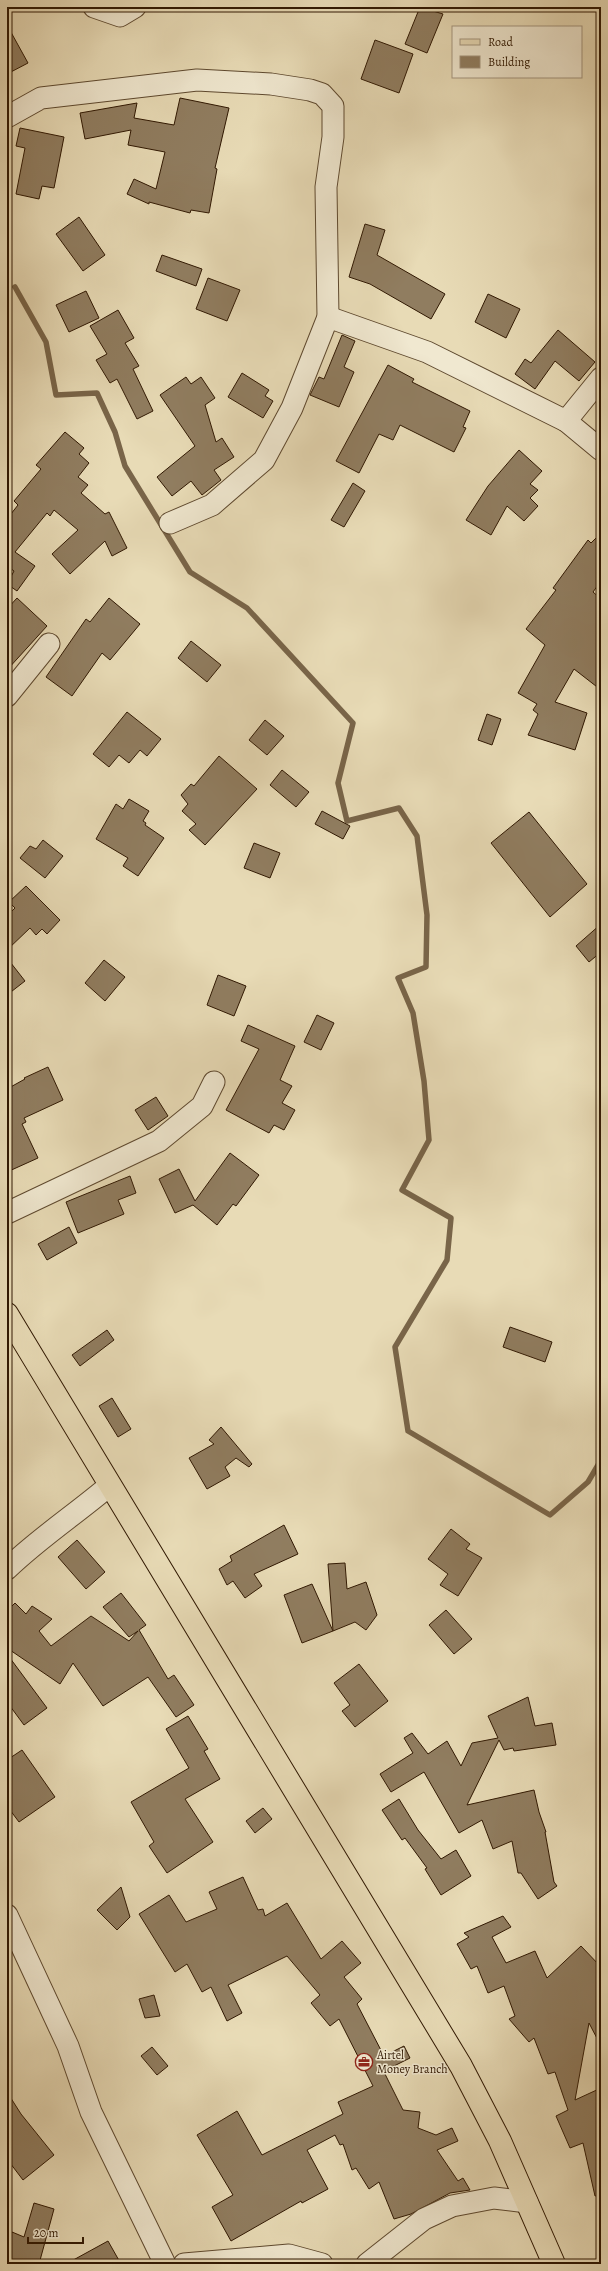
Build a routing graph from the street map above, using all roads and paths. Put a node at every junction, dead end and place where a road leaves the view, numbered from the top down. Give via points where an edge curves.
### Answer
1 (94, 7) edge
2 (135, 7) edge
3 (7, 117) edge
4 (328, 317) junction
5 (601, 378) edge
6 (566, 421) junction
7 (601, 450) edge
8 (170, 524) dead end
9 (49, 644) dead end
10 (7, 696) edge
11 (214, 1082) dead end
12 (7, 1213) edge
13 (7, 1314) edge
14 (110, 1485) junction
15 (7, 1569) edge
16 (7, 1915) edge
17 (527, 2202) junction
18 (165, 2264) edge
19 (184, 2264) edge
20 (322, 2264) edge
21 (367, 2264) edge
22 (554, 2264) edge

1 - 2 street via 120,16
3 - 4 street via 41,98 197,80 271,84 322,94 333,106 333,138 326,188
4 - 6 street via 427,352
4 - 8 street via 292,408 264,460 212,505
5 - 6 street
6 - 7 street
9 - 10 street
11 - 12 street via 202,1106 159,1141
13 - 14 main road
14 - 15 street via 29,1547
14 - 17 main road via 461,2066 500,2141
16 - 18 street via 68,2046 91,2112
17 - 21 street via 494,2198 452,2206 424,2219
17 - 22 main road
19 - 20 street via 290,2256

